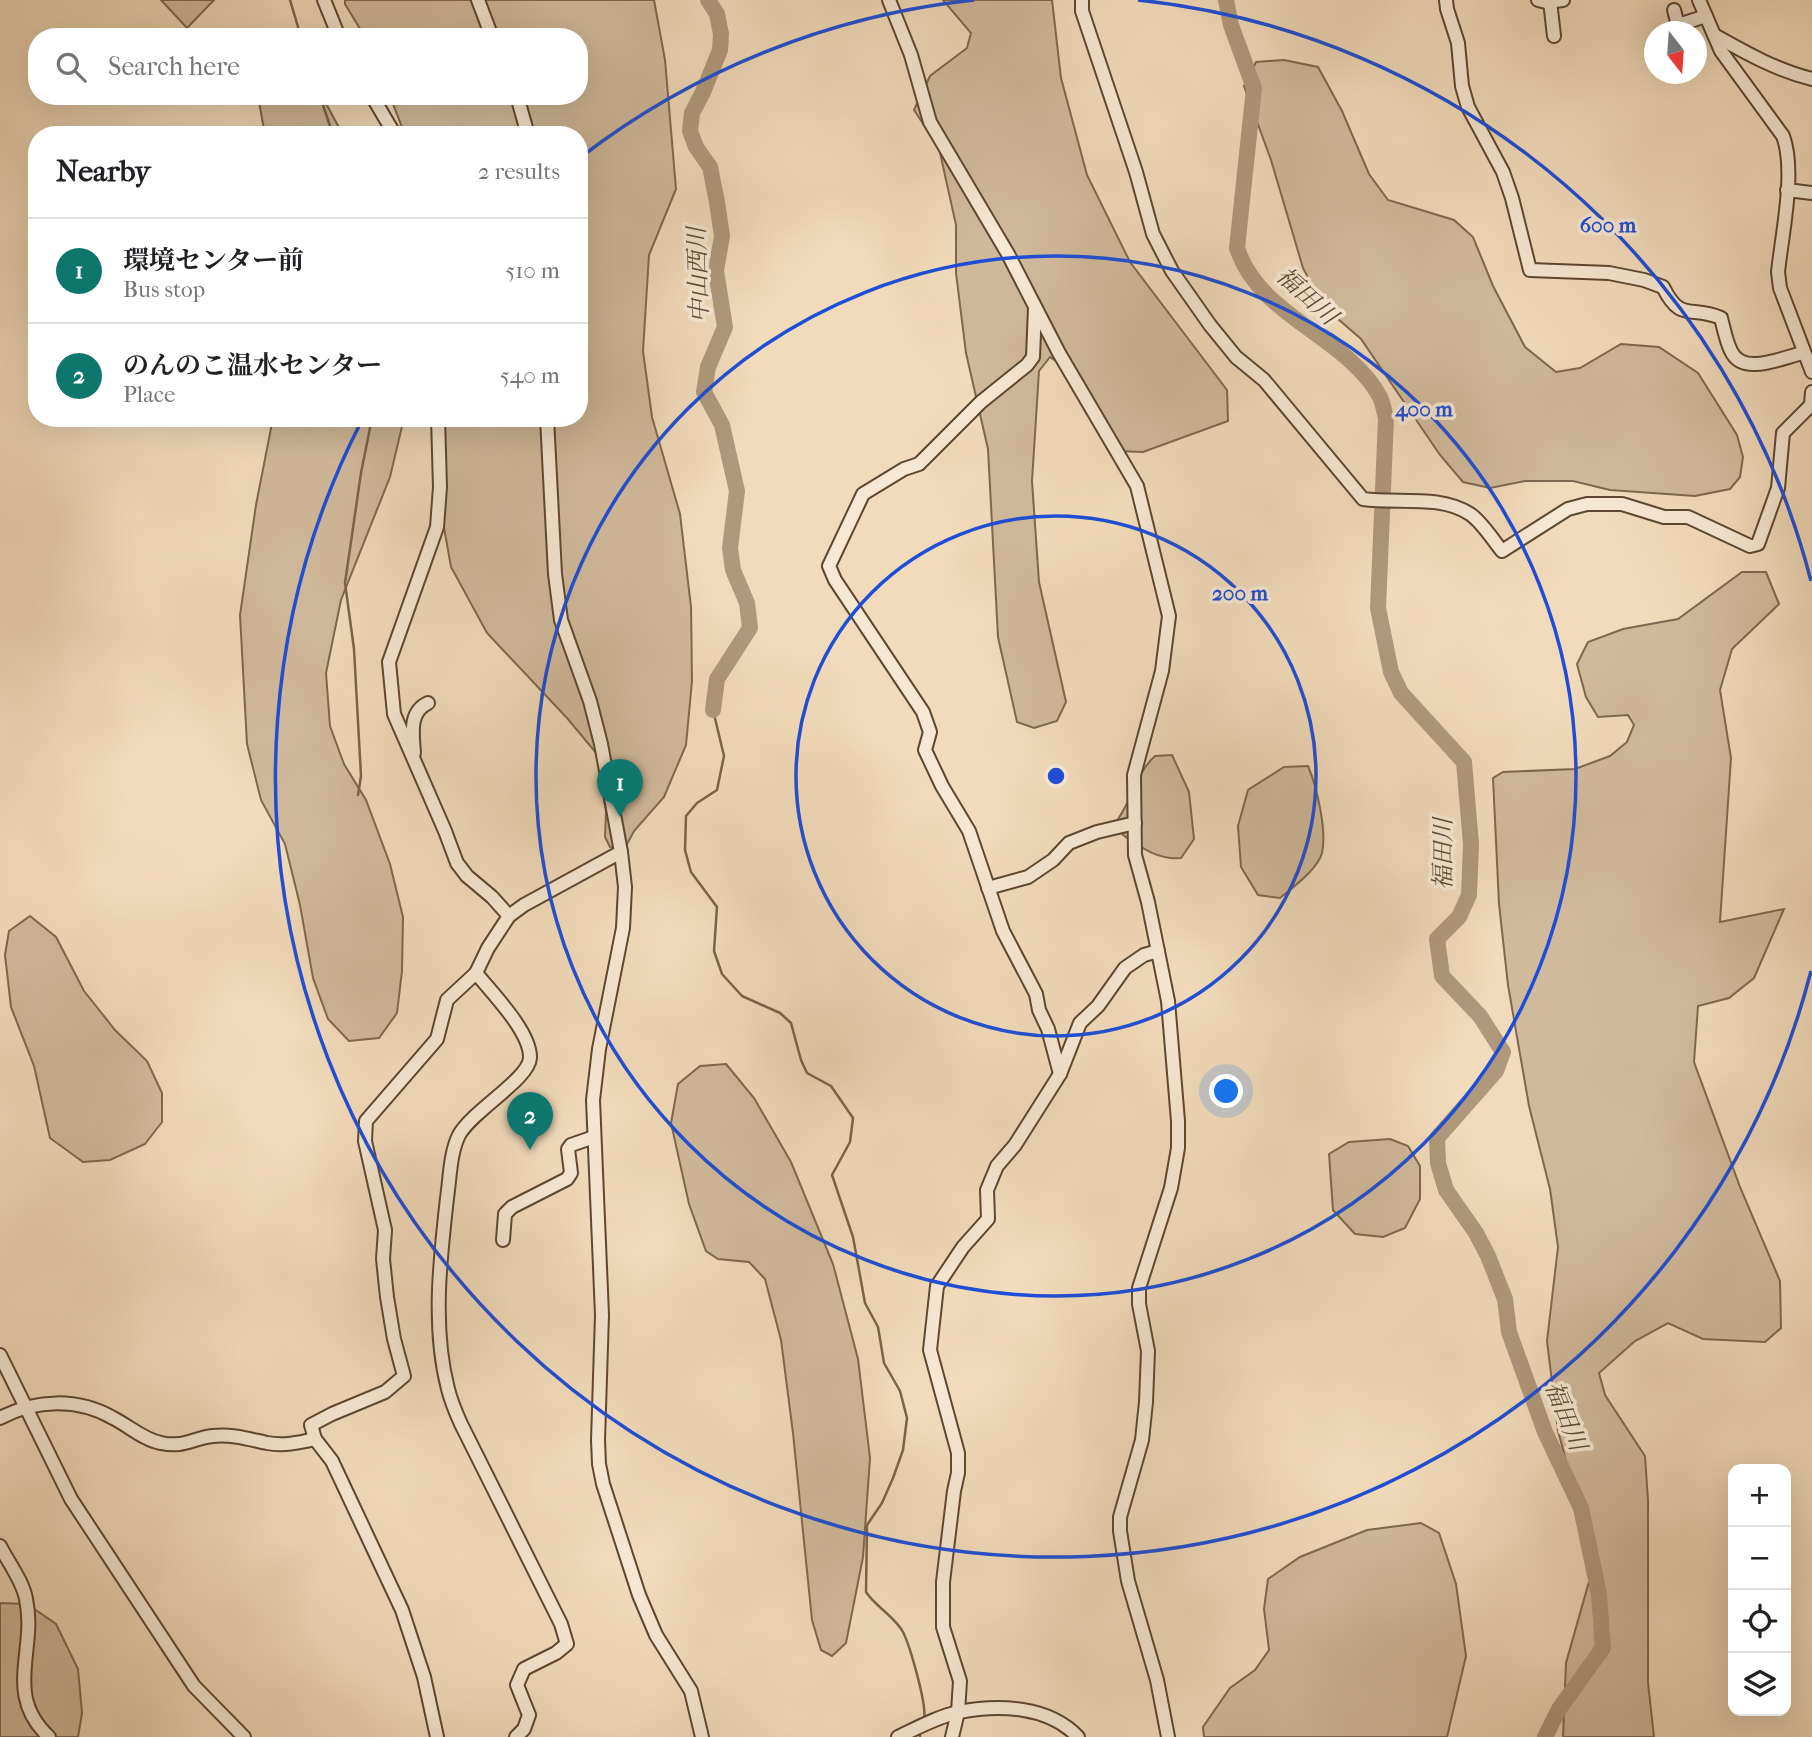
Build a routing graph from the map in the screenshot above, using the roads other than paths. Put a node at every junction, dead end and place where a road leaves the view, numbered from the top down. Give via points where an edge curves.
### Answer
1 (324, 0) edge
2 (478, 0) edge
3 (889, 0) edge
4 (1082, 0) edge
5 (1447, 0) edge
6 (1551, 0) edge
7 (1699, 0) edge
8 (1674, 10) dead end
9 (1706, 16) junction
10 (335, 28) edge
11 (489, 28) edge
12 (1713, 35) junction
13 (1554, 36) dead end
14 (1812, 79) edge
15 (377, 105) edge
16 (519, 105) edge
17 (390, 126) edge
18 (525, 126) edge
19 (1787, 190) junction
20 (1812, 193) edge
21 (1035, 307) junction
22 (1803, 353) junction
23 (1812, 372) edge
24 (1812, 391) edge
25 (438, 427) edge
26 (547, 427) edge
27 (428, 703) dead end
28 (414, 761) junction
29 (1135, 823) junction
30 (621, 852) junction
31 (988, 888) junction
32 (509, 916) junction
33 (1158, 951) junction
34 (476, 973) junction
35 (1060, 1074) junction
36 (594, 1137) junction
37 (503, 1240) dead end
38 (0, 1355) edge
39 (25, 1408) junction
40 (0, 1418) edge
41 (315, 1439) junction
42 (0, 1546) edge
43 (958, 1712) junction
44 (49, 1737) edge
45 (244, 1737) edge
46 (437, 1737) edge
47 (516, 1737) edge
48 (702, 1737) edge
49 (898, 1737) edge
50 (951, 1737) edge
51 (1078, 1737) edge
52 (1168, 1737) edge

1 - 10 street
2 - 11 street
3 - 21 street via 930,122
4 - 24 street via 1153,234 1172,271 1236,357 1264,380 1363,499 1456,507 1472,515 1502,551 1568,509 1587,504 1622,504 1664,517 1688,517 1750,546 1758,544 1778,488 1783,433 1811,405
5 - 22 street via 1468,107 1503,172 1530,270 1609,273 1663,287 1672,306 1721,318 1732,353 1742,363 1756,365
6 - 13 street
7 - 9 street
8 - 9 street via 1678,25
9 - 12 street
12 - 14 street via 1764,64
12 - 19 street via 1783,136
15 - 17 street
16 - 18 street
19 - 20 street
19 - 22 street via 1780,288
21 - 29 street via 1137,486 1169,616 1162,671 1134,775
21 - 31 street via 1033,357 1027,365 981,401 919,464 863,494 829,566 923,712 930,732 925,750 970,831
22 - 23 street
25 - 28 street via 437,527 389,662 394,714
26 - 30 street via 561,620 590,701
27 - 28 street via 415,714
28 - 32 street via 457,863
29 - 31 street via 1069,843 1054,860 1028,877
29 - 33 street via 1135,855
30 - 32 street
30 - 36 street via 623,928 595,1071
31 - 35 street via 1003,931 1036,994
32 - 34 street
33 - 35 street via 1125,968 1080,1023
33 - 52 street via 1168,1001 1178,1148 1171,1188 1139,1288 1148,1351 1146,1402 1121,1531 1128,1581 1157,1680
34 - 41 street via 447,1000 437,1039 366,1121 365,1141 385,1230 387,1297 404,1376 386,1392 311,1425
34 - 47 street via 524,1035 530,1059 519,1078 475,1115 455,1148 443,1233 439,1322 445,1379 567,1644 524,1669 517,1685 529,1715
35 - 43 street via 997,1166 987,1190 988,1219 937,1286 930,1350 958,1453 943,1583 943,1627 960,1681
36 - 37 street via 568,1149 571,1173 567,1179 505,1214
36 - 48 street via 603,1315 599,1464 639,1595 656,1635 691,1691
38 - 39 street
39 - 40 street
39 - 41 street via 85,1405 159,1443 181,1446 212,1436 291,1444
39 - 45 street via 71,1499 194,1686
41 - 46 street via 332,1461 402,1610
42 - 44 street via 26,1597 26,1705
43 - 49 street
43 - 50 street
43 - 51 street via 1040,1713

